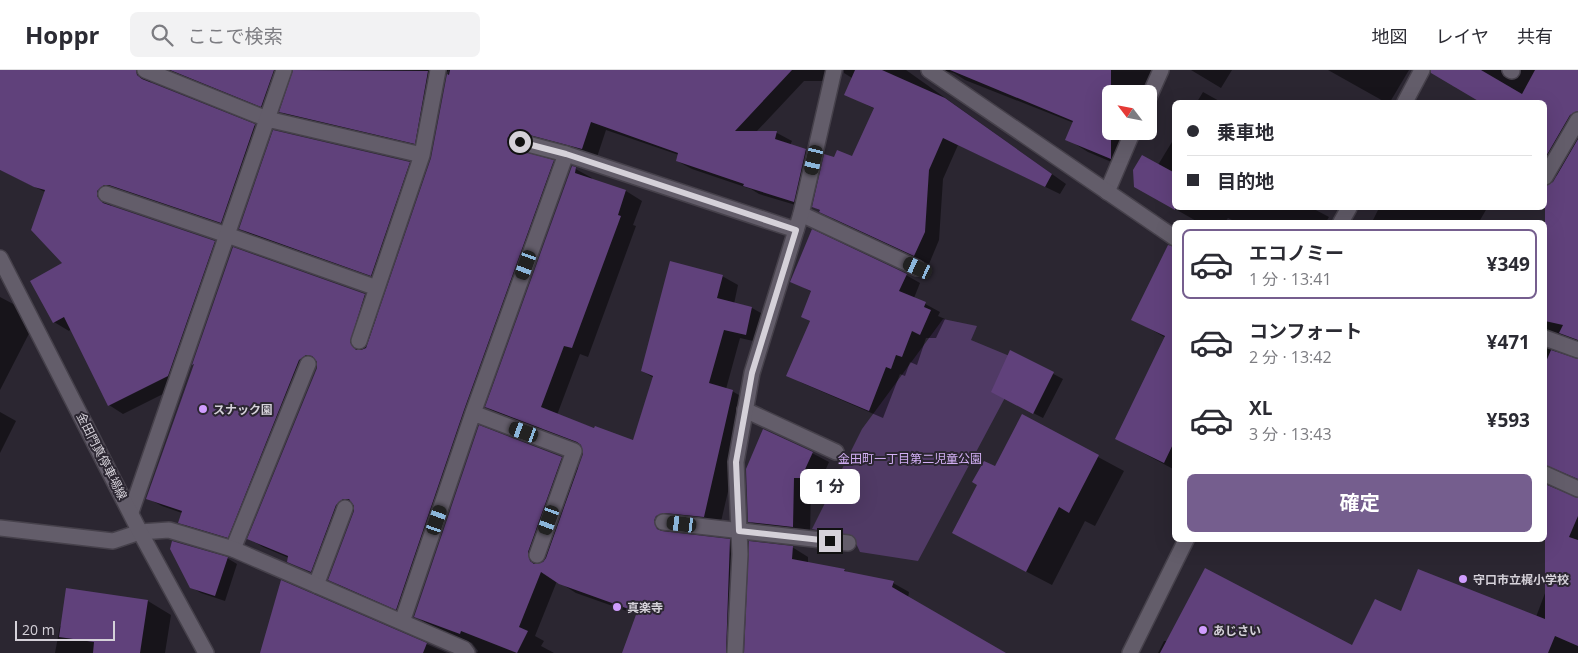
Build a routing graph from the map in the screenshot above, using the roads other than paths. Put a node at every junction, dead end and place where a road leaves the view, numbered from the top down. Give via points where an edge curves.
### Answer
1 (145, 70) edge
2 (284, 70) edge
3 (438, 70) edge
4 (834, 70) edge
5 (929, 70) edge
6 (1161, 70) edge
7 (1422, 70) edge
8 (1154, 85) edge
9 (1406, 100) edge
10 (268, 119) junction
11 (1578, 120) edge
12 (1130, 140) edge
13 (520, 142) dead end
14 (566, 154) junction
15 (422, 155) junction
16 (1547, 174) edge
17 (1106, 192) junction
18 (106, 194) dead end
19 (802, 214) junction
20 (796, 230) junction
21 (227, 235) junction
22 (1172, 236) edge
23 (0, 258) edge
24 (918, 268) dead end
25 (377, 288) junction
26 (1547, 339) edge
27 (359, 341) dead end
28 (1578, 350) edge
29 (308, 364) dead end
30 (745, 410) junction
31 (473, 413) junction
32 (836, 452) dead end
33 (1547, 475) edge
34 (1578, 489) edge
35 (345, 508) dead end
36 (131, 512) junction
37 (663, 522) dead end
38 (0, 528) edge
39 (739, 531) junction
40 (140, 532) junction
41 (1185, 542) edge
42 (848, 543) dead end
43 (233, 549) junction
44 (537, 555) dead end
45 (316, 585) junction
46 (402, 622) junction
47 (451, 649) edge
48 (206, 653) edge
49 (467, 653) edge
50 (735, 653) edge
51 (1130, 653) edge

1 - 10 street
2 - 10 street
3 - 15 street
4 - 19 street
5 - 17 street
6 - 8 street
7 - 9 street
10 - 15 street
10 - 21 street
11 - 16 street
12 - 17 street
13 - 14 street
14 - 20 street
14 - 31 street
15 - 25 street
17 - 22 street
18 - 21 street
19 - 20 street
19 - 24 street
20 - 30 street via 752,373
21 - 25 street
21 - 36 street
23 - 36 street, 金田門真停車場線
25 - 27 street
26 - 28 street
29 - 43 street
30 - 32 street
30 - 39 street via 736,462
31 - 44 street via 574,451
31 - 46 street
33 - 34 street
35 - 45 street
36 - 40 street, 金田門真停車場線
37 - 39 street
38 - 40 street via 113,541
39 - 42 street
39 - 50 street
40 - 43 street via 169,530
40 - 48 street, 金田門真停車場線
41 - 51 street
43 - 45 street
45 - 46 street
46 - 47 street
47 - 49 street via 464,649

